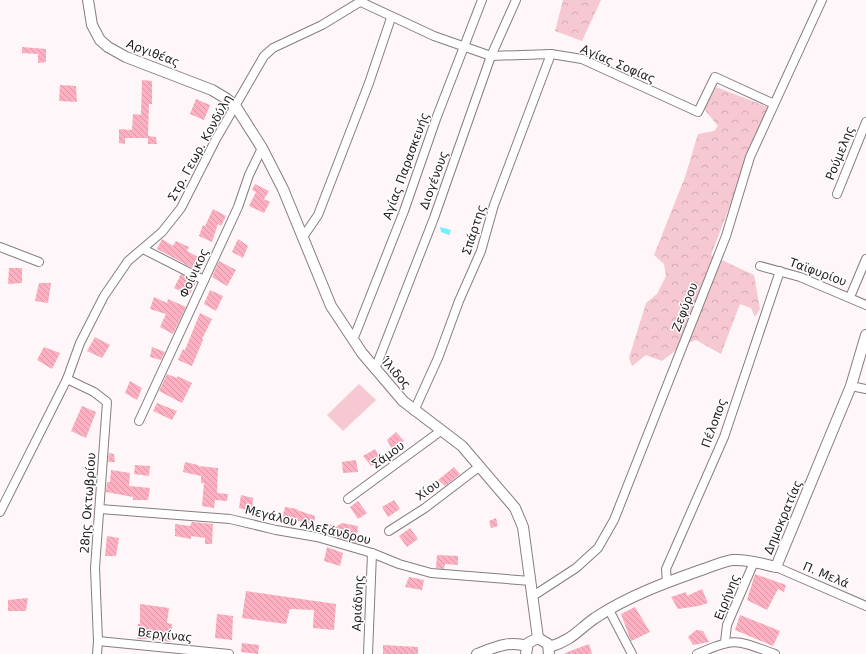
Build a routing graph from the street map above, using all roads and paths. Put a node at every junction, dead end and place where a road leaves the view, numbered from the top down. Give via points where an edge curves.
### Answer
1 (88, 0) edge
2 (482, 0) edge
3 (516, 0) edge
4 (822, 0) edge
5 (362, 1) edge
6 (391, 18) junction
7 (463, 47) junction
8 (551, 54) junction
9 (491, 56) junction
10 (774, 104) junction
11 (236, 107) junction
12 (866, 122) edge
13 (262, 148) junction
14 (837, 194) dead end
15 (303, 237) junction
16 (0, 247) edge
17 (143, 249) junction
18 (866, 259) edge
19 (39, 262) dead end
20 (760, 266) dead end
21 (780, 271) junction
22 (204, 280) junction
23 (850, 297) junction
24 (866, 305) edge
25 (866, 335) edge
26 (353, 340) junction
27 (375, 369) junction
28 (67, 379) junction
29 (852, 386) junction
30 (866, 390) edge
31 (414, 411) junction
32 (139, 421) dead end
33 (442, 430) junction
34 (480, 466) junction
35 (348, 499) dead end
36 (100, 509) junction
37 (0, 512) edge
38 (389, 531) dead end
39 (372, 553) junction
40 (754, 562) junction
41 (776, 567) junction
42 (531, 580) junction
43 (667, 582) junction
44 (533, 596) junction
45 (866, 606) edge
46 (609, 610) junction
47 (538, 638) junction
48 (98, 641) junction
49 (725, 642) junction
50 (526, 650) edge
51 (549, 650) edge
52 (97, 654) edge
53 (229, 654) edge
54 (368, 654) edge
55 (478, 654) edge
56 (632, 654) edge
57 (697, 654) edge
58 (775, 654) edge

1 - 11 street, Αργιθέας via 92,25 100,40 108,47 126,57 212,90
2 - 7 street, Αγίας Παρασκευής
3 - 9 street, Διογένους
4 - 10 street, Ζεφύρου
5 - 6 street, Αγίας Σοφίας
5 - 11 street, Στρ. Γεωρ. Κονδύλη via 322,25 273,48 264,56
6 - 7 street, Αγίας Σοφίας
6 - 15 street via 318,215
7 - 9 street, Αγίας Σοφίας
7 - 26 street, Αγίας Παρασκευής via 404,211
8 - 9 street, Αγίας Σοφίας
8 - 10 street, Αγίας Σοφίας via 582,59 698,112 714,77
8 - 31 street, Σπάρτης via 494,206 481,251
9 - 27 street, Διογένους via 434,218
10 - 44 street, Ζεφύρου via 750,157 726,236 614,520 598,548 576,568
11 - 13 street, Ίλιδος
11 - 17 street, Στρ. Γεωρ. Κονδύλη via 216,139 181,208 162,232
12 - 14 street, Ρούμελης
13 - 15 street, Ίλιδος
13 - 22 street, Φοίνικος
15 - 26 street, Ίλιδος via 331,306
16 - 19 street
17 - 22 street
17 - 28 street, Στρ. Γεωρ. Κονδύλη via 128,260 104,296 80,343
18 - 23 street
20 - 21 street, Ταϊφυρίου
21 - 23 street, Ταϊφυρίου
21 - 43 street, Πέλοπος via 724,436 666,569
22 - 32 street, Φοίνικος
23 - 24 street, Ταϊφυρίου
25 - 29 street, Δημοκρατίας
26 - 27 street, Ίλιδος
27 - 31 street, Ίλιδος
28 - 36 street, 28ης Οκτωβρίου via 108,402
28 - 37 street, Στρ. Γεωρ. Κονδύλη
29 - 30 street
29 - 41 street, Δημοκρατίας
31 - 33 street, Ίλιδος
33 - 34 street, Ίλιδος via 462,446
33 - 35 street, Σάμου
34 - 38 street, Χίου
34 - 42 street, Ίλιδος via 518,514 523,527
36 - 39 street, Μεγάλου Αλεξάνδρου via 230,519 317,537
36 - 48 street, 28ης Οκτωβρίου via 95,568
39 - 42 street, Μεγάλου Αλεξάνδρου via 431,574
39 - 54 street, Αριάδνης
40 - 41 street, Δημοκρατίας
40 - 43 street, Δημοκρατίας via 731,560
40 - 49 street, Ειρήνης via 727,624
41 - 45 street, Π. Μελά
42 - 44 street, Ίλιδος
43 - 46 street, Δημοκρατίας
44 - 47 street, Ίλιδος
46 - 51 street, Δημοκρατίας via 576,635
46 - 56 street
47 - 50 street via 531,640
47 - 51 street via 545,641
48 - 52 street, 28ης Οκτωβρίου
48 - 53 street, Βεργίνας
49 - 57 street
49 - 58 street via 738,641
50 - 55 street via 519,644 504,645

